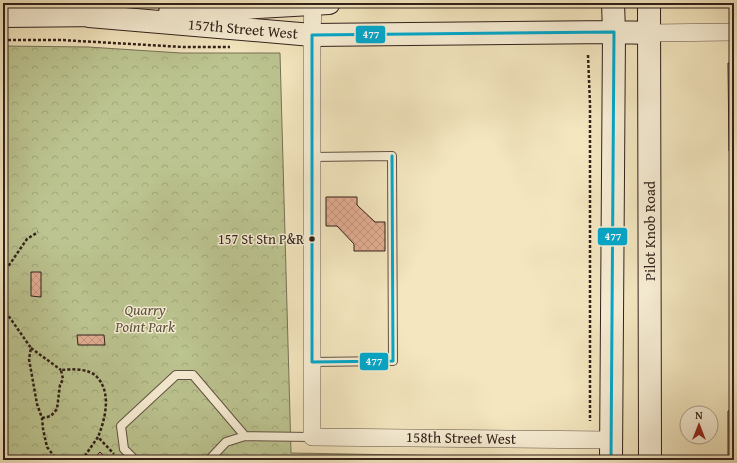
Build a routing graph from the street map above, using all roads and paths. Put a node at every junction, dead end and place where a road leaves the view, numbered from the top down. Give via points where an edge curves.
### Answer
1 (313, 3) edge
2 (329, 3) edge
3 (613, 3) edge
4 (649, 3) edge
5 (76, 12) edge
6 (3, 16) edge
7 (614, 32) junction
8 (734, 32) edge
9 (650, 33) junction
10 (312, 35) junction
11 (3, 40) edge
12 (235, 47) dead end
13 (588, 55) dead end
14 (312, 157) junction
15 (38, 232) dead end
16 (3, 274) edge
17 (3, 308) edge
18 (31, 348) junction
19 (312, 362) junction
20 (61, 370) junction
21 (42, 418) junction
22 (590, 421) dead end
23 (245, 436) junction
24 (98, 437) junction
25 (312, 437) junction
26 (611, 450) edge
27 (114, 454) dead end
28 (57, 460) edge
29 (82, 460) edge
30 (135, 460) edge
31 (209, 460) edge
32 (650, 460) edge

1 - 2 main road, 157th Street West
1 - 5 main road, 157th Street West
1 - 10 street
3 - 7 main road
4 - 9 main road, Pilot Knob Road
5 - 6 main road, 157th Street West
5 - 10 main road, 157th Street West
7 - 9 main road, 157th Street West
7 - 10 main road, 157th Street West
7 - 26 main road
8 - 9 street, 157th Street West
9 - 32 main road, Pilot Knob Road
10 - 14 street
11 - 12 path
13 - 22 path
14 - 19 street
14 - 19 lane via 392,156 393,347 393,361
15 - 16 path via 27,239
17 - 18 path
18 - 20 path
18 - 21 path via 29,359
19 - 25 street
20 - 21 path via 63,379 57,409 51,416
20 - 24 path via 86,372 96,376 101,384 106,404 104,424
21 - 28 path via 42,430 47,447
23 - 25 lane
23 - 30 lane via 193,375 176,375 121,426 124,449
23 - 31 lane via 226,442
24 - 27 path
24 - 29 path
25 - 26 street, 158th Street West

